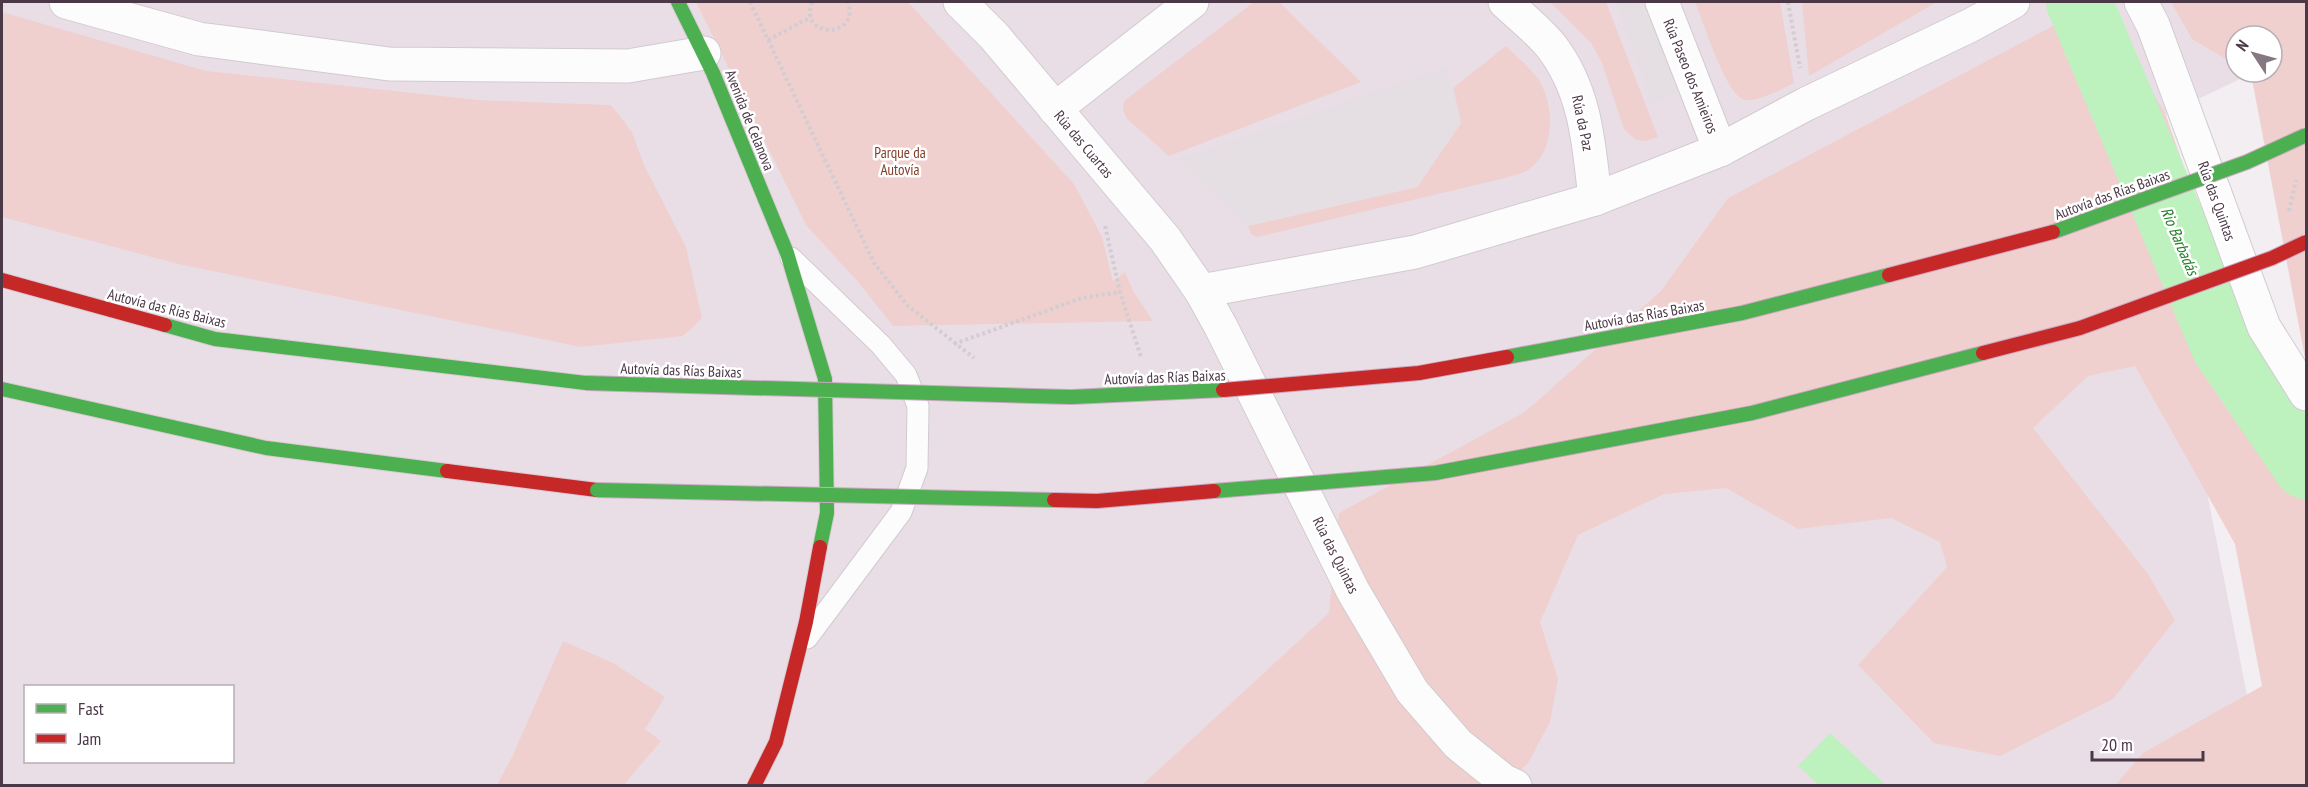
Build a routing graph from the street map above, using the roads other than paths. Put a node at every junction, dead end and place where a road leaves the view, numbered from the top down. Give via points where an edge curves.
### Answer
1 (66, 2) edge
2 (678, 2) edge
3 (960, 2) edge
4 (1192, 2) edge
5 (1505, 2) edge
6 (1662, 2) edge
7 (2013, 2) edge
8 (2141, 2) edge
9 (704, 53) junction
10 (1055, 109) junction
11 (2307, 135) edge
12 (1720, 150) junction
13 (1595, 199) junction
14 (2307, 242) edge
15 (787, 253) junction
16 (2, 280) edge
17 (1201, 291) junction
18 (2, 389) edge
19 (2307, 394) edge
20 (799, 650) junction
21 (754, 786) edge
22 (1515, 786) edge

1 - 9 street via 199,39 389,64 628,66
2 - 9 main road, Avenida de Celanova
3 - 10 street, Rúa das Cuartas
4 - 10 street
5 - 13 street, Rúa da Paz via 1551,46 1575,82 1588,137
6 - 12 street, Rúa Paseo dos Amieiros
7 - 12 street
8 - 19 street, Rúa das Quintas via 2264,327
9 - 15 main road, Avenida de Celanova
10 - 17 street, Rúa das Cuartas via 1165,239
11 - 16 main road, Autovía das Rías Baixas, bridge via 2247,162 2068,228 1742,313 1419,373 1256,389 1071,397 586,383 215,339
12 - 13 street
13 - 17 street via 1415,252
14 - 18 main road, bridge via 2080,328 1752,413 1435,473 1097,501 597,490 266,448
15 - 20 main road, Avenida de Celanova via 825,379 827,513
15 - 20 lane via 881,345 906,375 918,406 917,468 901,512
17 - 22 street, Rúa das Quintas via 1353,591 1412,691 1458,744
20 - 21 main road, Avenida de Celanova via 776,742

